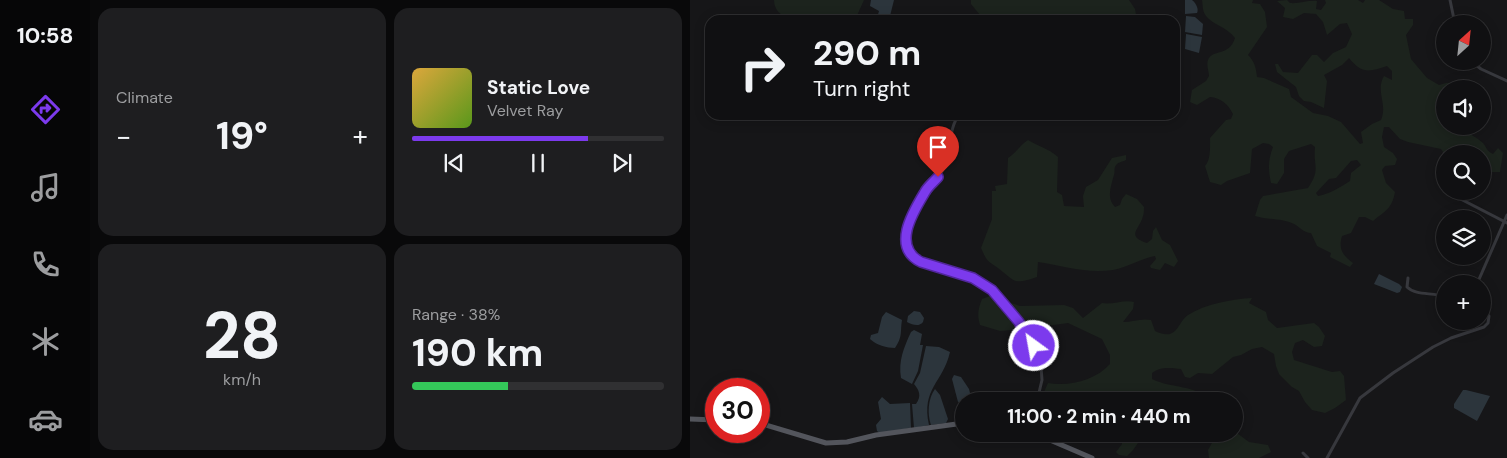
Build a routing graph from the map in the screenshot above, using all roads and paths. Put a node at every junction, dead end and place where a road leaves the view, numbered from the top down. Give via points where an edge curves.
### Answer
1 (1450, 0) edge
2 (1453, 15) edge
3 (1482, 70) edge
4 (1507, 81) edge
5 (955, 120) edge
6 (1462, 200) edge
7 (1507, 215) edge
8 (1505, 222) edge
9 (1481, 275) edge
10 (1408, 278) dead end
11 (1436, 294) edge
12 (1475, 330) edge
13 (1039, 392) edge
14 (690, 419) edge
15 (705, 420) edge
16 (955, 423) edge
17 (770, 426) edge
18 (1055, 442) edge
19 (1303, 453) dead end
20 (1092, 458) edge
21 (1308, 458) edge
22 (1327, 458) edge

1 - 2 street
3 - 4 street
5 - 13 street via 943,169 926,191 907,226 907,249 913,258 921,262 977,280 992,290 1019,322 1036,350 1041,366
6 - 8 street
7 - 8 street
8 - 9 street
10 - 11 street via 1406,287 1410,290
12 - 22 street via 1432,347 1360,398
14 - 15 main road
16 - 17 main road via 826,443
18 - 20 main road
19 - 21 street

